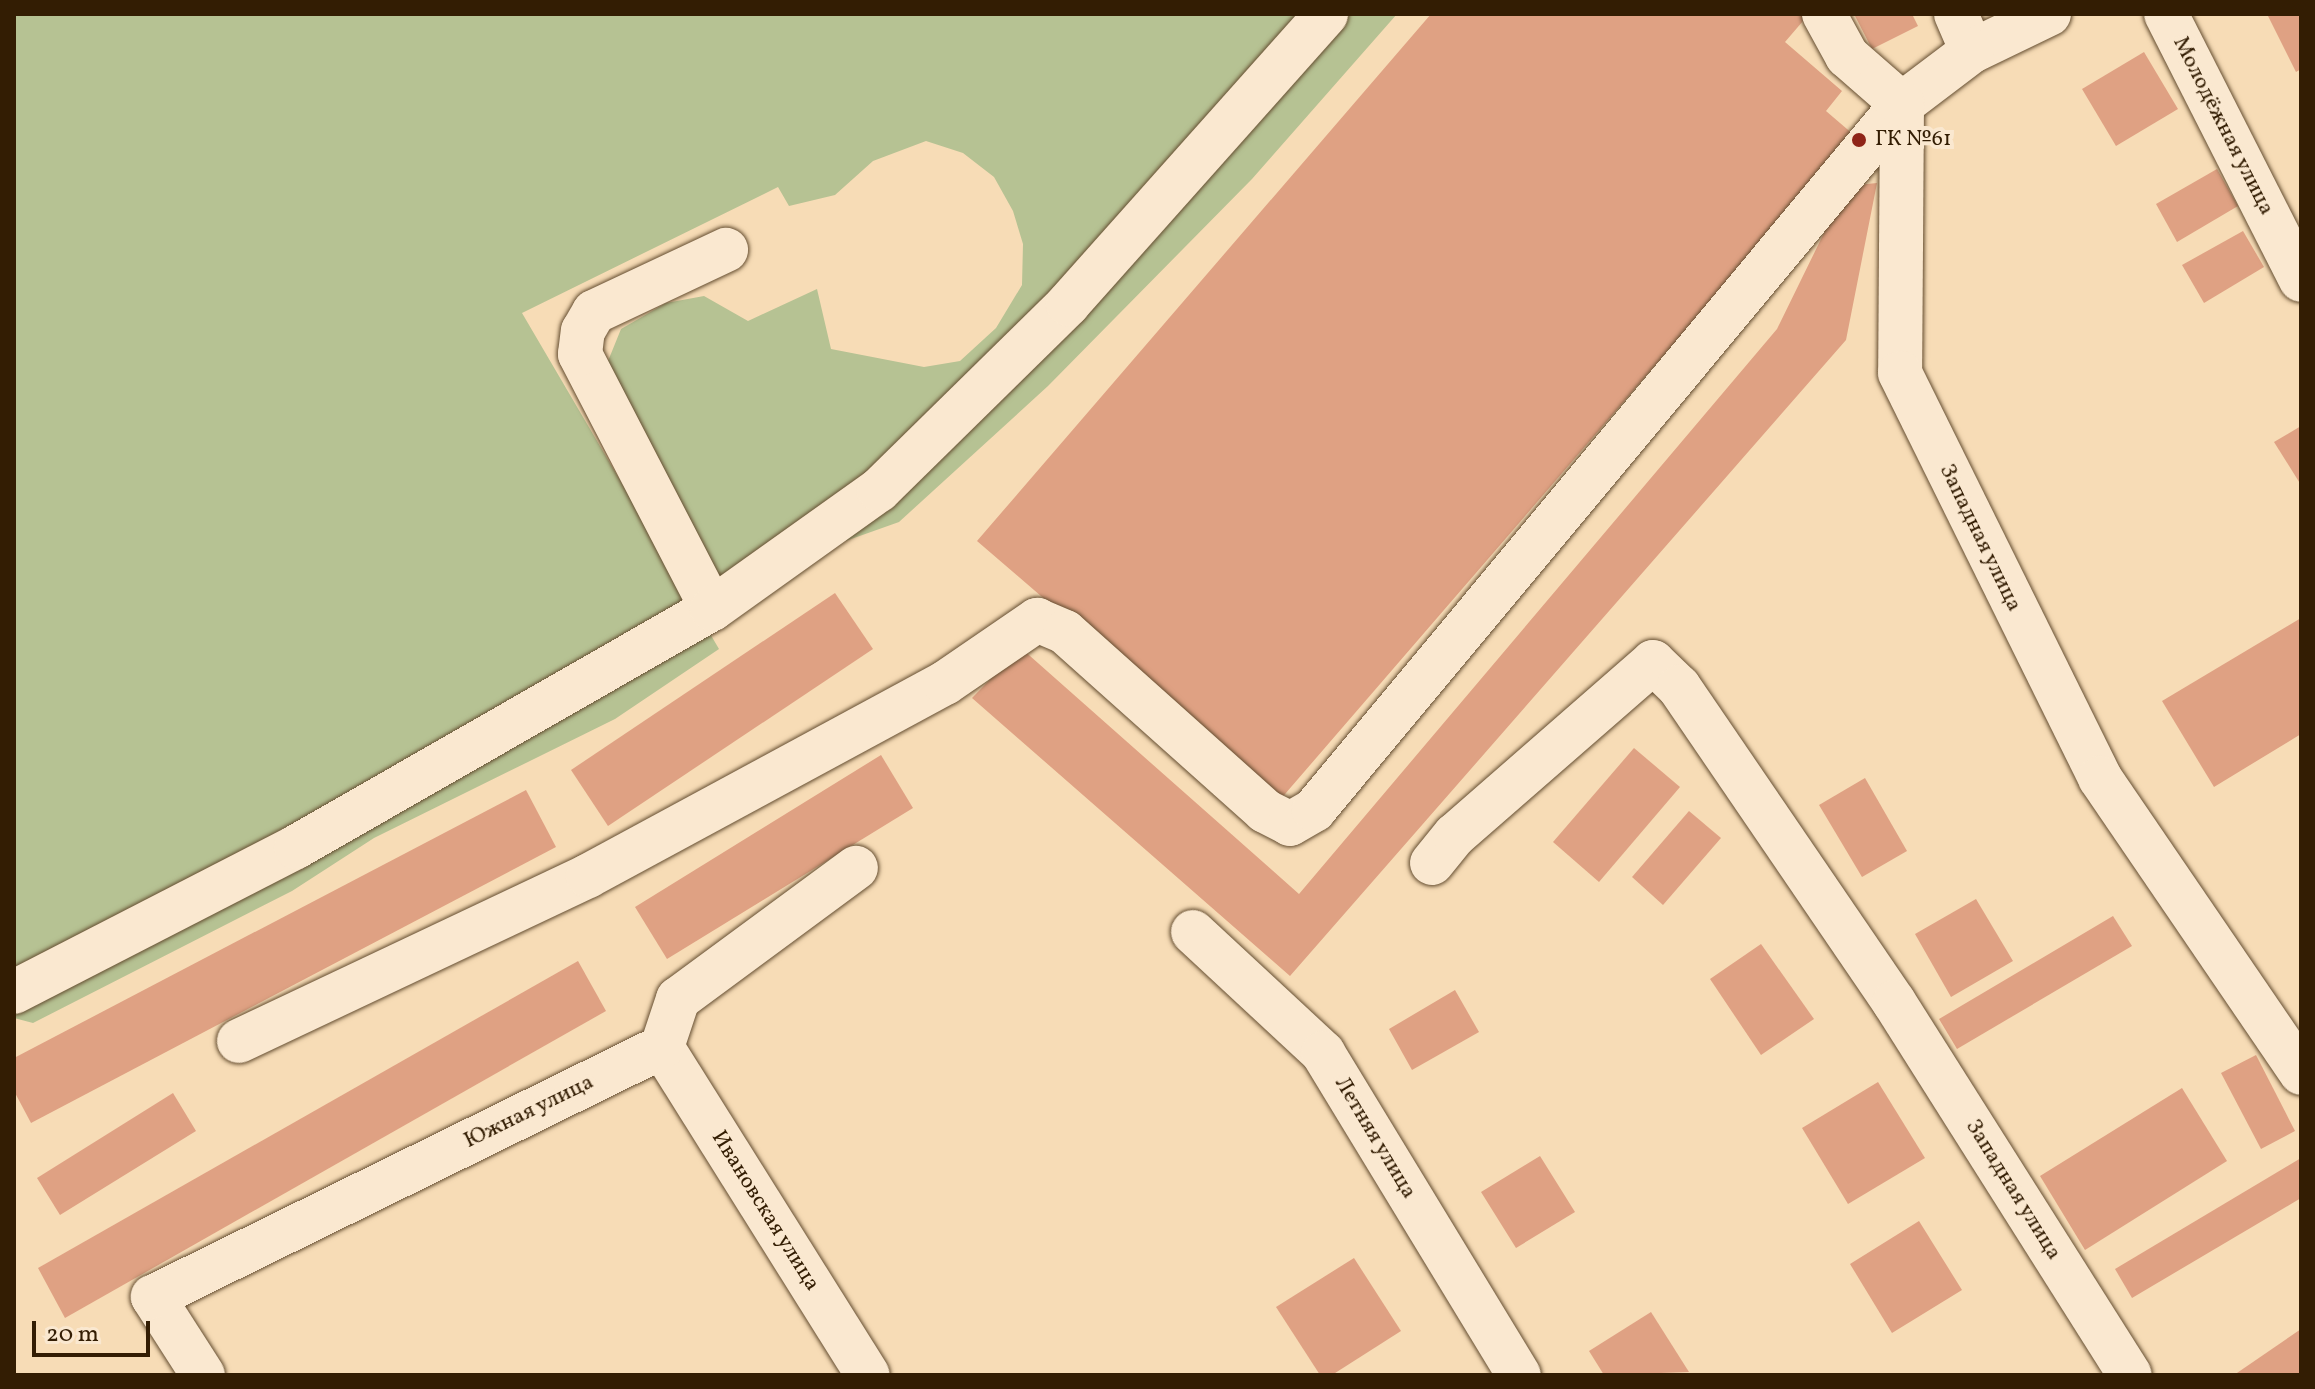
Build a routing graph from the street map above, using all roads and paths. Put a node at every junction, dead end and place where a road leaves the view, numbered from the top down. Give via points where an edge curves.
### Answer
1 (1326, 14) edge
2 (1824, 14) edge
3 (2049, 14) edge
4 (2166, 14) edge
5 (1964, 32) edge
6 (1902, 104) junction
7 (726, 250) dead end
8 (2301, 280) edge
9 (712, 609) junction
10 (1432, 863) dead end
11 (856, 868) dead end
12 (1193, 932) dead end
13 (14, 992) edge
14 (239, 1041) dead end
15 (662, 1047) junction
16 (2301, 1073) edge
17 (203, 1375) edge
18 (868, 1375) edge
19 (1519, 1375) edge
20 (2130, 1375) edge

1 - 9 street via 986,389 879,490
2 - 6 street via 1847,56
3 - 5 street
4 - 8 street, Молодёжная улица
5 - 6 street
6 - 14 street via 1314,810 1290,824 1265,811 1065,632 1037,620 945,683 588,876
6 - 16 street, Западная улица via 1900,373 2100,778
7 - 9 street via 594,312 583,331 580,354
9 - 13 street via 296,847
10 - 20 street, Западная улица via 1455,835 1653,662 1679,687 1894,1002
11 - 15 street via 678,999
12 - 19 street, Летняя улица via 1323,1053
15 - 17 street, Южная улица via 153,1297
15 - 18 street, Ивановская улица

